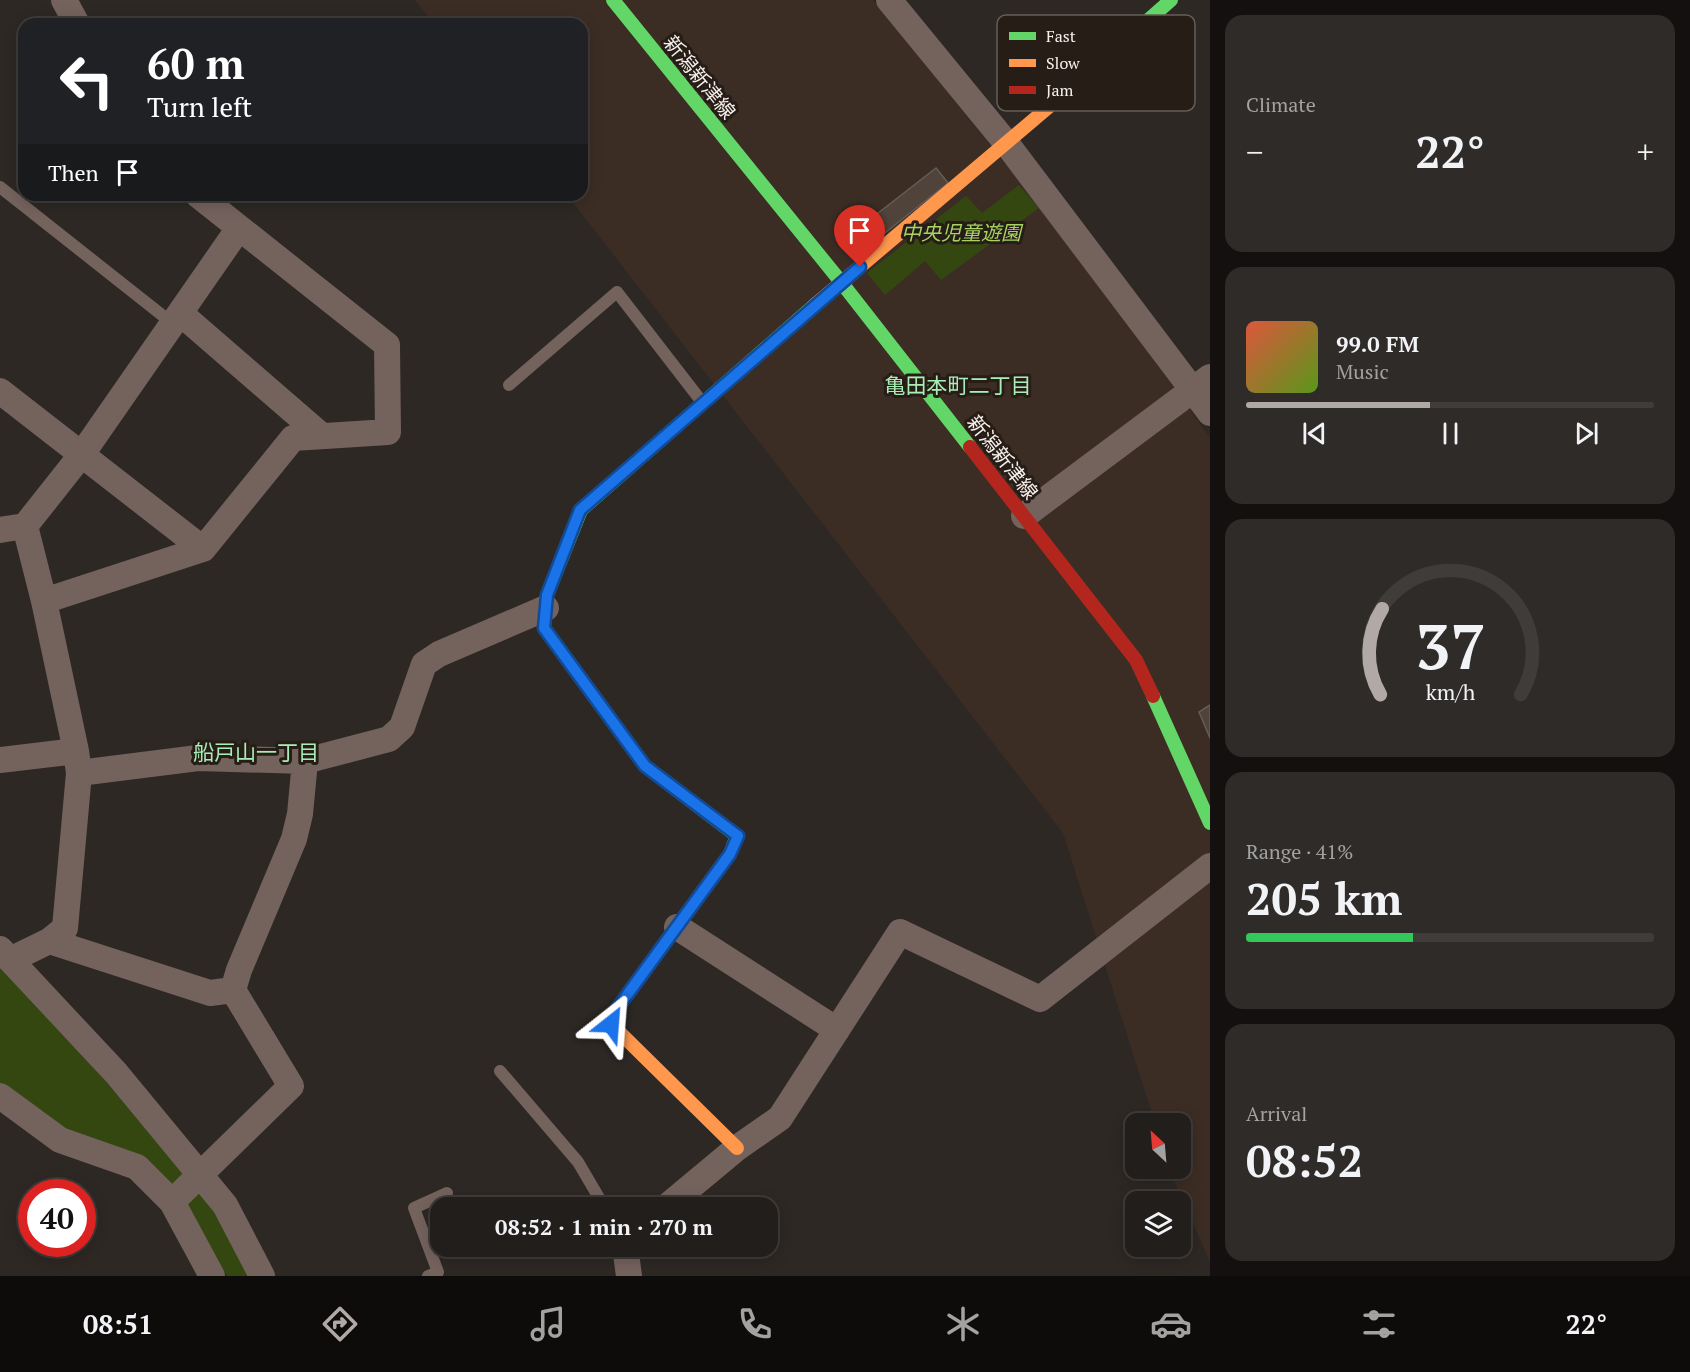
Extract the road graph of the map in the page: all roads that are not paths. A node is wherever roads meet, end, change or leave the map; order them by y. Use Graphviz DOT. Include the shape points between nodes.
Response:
graph roads {
  1 [pos="64,0"];
  2 [pos="613,0"];
  3 [pos="889,0"];
  4 [pos="1171,0"];
  5 [pos="1154,15"];
  6 [pos="74,18"];
  7 [pos="1045,111"];
  8 [pos="1007,144"];
  9 [pos="0,187"];
  10 [pos="18,200"];
  11 [pos="19,201"];
  12 [pos="205,201"];
  13 [pos="239,228"];
  14 [pos="841,282"];
  15 [pos="176,318"];
  16 [pos="1201,383"];
  17 [pos="509,385"];
  18 [pos="0,391"];
  19 [pos="703,403"];
  20 [pos="1210,413"];
  21 [pos="322,436"];
  22 [pos="82,454"];
  23 [pos="1024,516"];
  24 [pos="12,528"];
  25 [pos="202,549"];
  26 [pos="44,601"];
  27 [pos="546,608"];
  28 [pos="0,759"];
  29 [pos="305,761"];
  30 [pos="78,762"];
  31 [pos="1210,823"];
  32 [pos="1210,866"];
  33 [pos="677,927"];
  34 [pos="49,941"];
  35 [pos="5,954"];
  36 [pos="233,990"];
  37 [pos="837,1030"];
  38 [pos="500,1071"];
  39 [pos="2,1101"];
  40 [pos="736,1148"];
  41 [pos="201,1175"];
  42 [pos="447,1193"];
  43 [pos="599,1197"];
  44 [pos="678,1197"];
  45 [pos="172,1202"];
  46 [pos="626,1257"];
  47 [pos="212,1276"];
  48 [pos="262,1276"];
  49 [pos="428,1276"];
  50 [pos="629,1276"];
  1 -- 6 [label="street"];
  2 -- 14 [label="street, 新潟新津線"];
  3 -- 8 [label="street"];
  4 -- 5 [label="street"];
  7 -- 8 [label="street"];
  8 -- 14 [label="street"];
  8 -- 16 [label="street"];
  9 -- 10 [label="lane"];
  11 -- 15 [label="lane"];
  12 -- 13 [label="street"];
  13 -- 15 [label="street"];
  13 -- 21 [label="street" via="387,345 388,432"];
  14 -- 19 [label="street"];
  14 -- 23 [label="street, 新潟新津線"];
  15 -- 21 [label="street"];
  15 -- 22 [label="street"];
  16 -- 20 [label="street"];
  16 -- 23 [label="street"];
  17 -- 19 [label="lane" via="617,292"];
  18 -- 22 [label="street"];
  19 -- 27 [label="street" via="580,510 547,595"];
  21 -- 25 [label="street" via="293,438"];
  22 -- 24 [label="street"];
  22 -- 25 [label="street"];
  23 -- 31 [label="street, 新潟新津線" via="1136,660"];
  24 -- 26 [label="street"];
  25 -- 26 [label="street"];
  26 -- 30 [label="street"];
  27 -- 29 [label="street" via="424,664 402,727 389,739"];
  27 -- 33 [label="street" via="544,628 645,766 738,836 730,854"];
  28 -- 30 [label="street"];
  29 -- 30 [label="street" via="198,758"];
  29 -- 36 [label="street" via="294,839"];
  30 -- 34 [label="street" via="65,928"];
  32 -- 37 [label="street" via="1040,999 900,932"];
  33 -- 37 [label="street"];
  33 -- 40 [label="street" via="616,1010 611,1024"];
  34 -- 35 [label="street"];
  34 -- 36 [label="street" via="210,993"];
  35 -- 41 [label="street" via="116,1073"];
  36 -- 41 [label="street" via="291,1086"];
  37 -- 40 [label="street" via="780,1118"];
  38 -- 43 [label="lane" via="578,1162"];
  39 -- 45 [label="street" via="60,1140 137,1167"];
  40 -- 44 [label="street"];
  41 -- 45 [label="street"];
  41 -- 48 [label="street" via="225,1205"];
  42 -- 49 [label="lane" via="414,1208 438,1272"];
  45 -- 47 [label="street"];
  46 -- 50 [label="street"];
}
